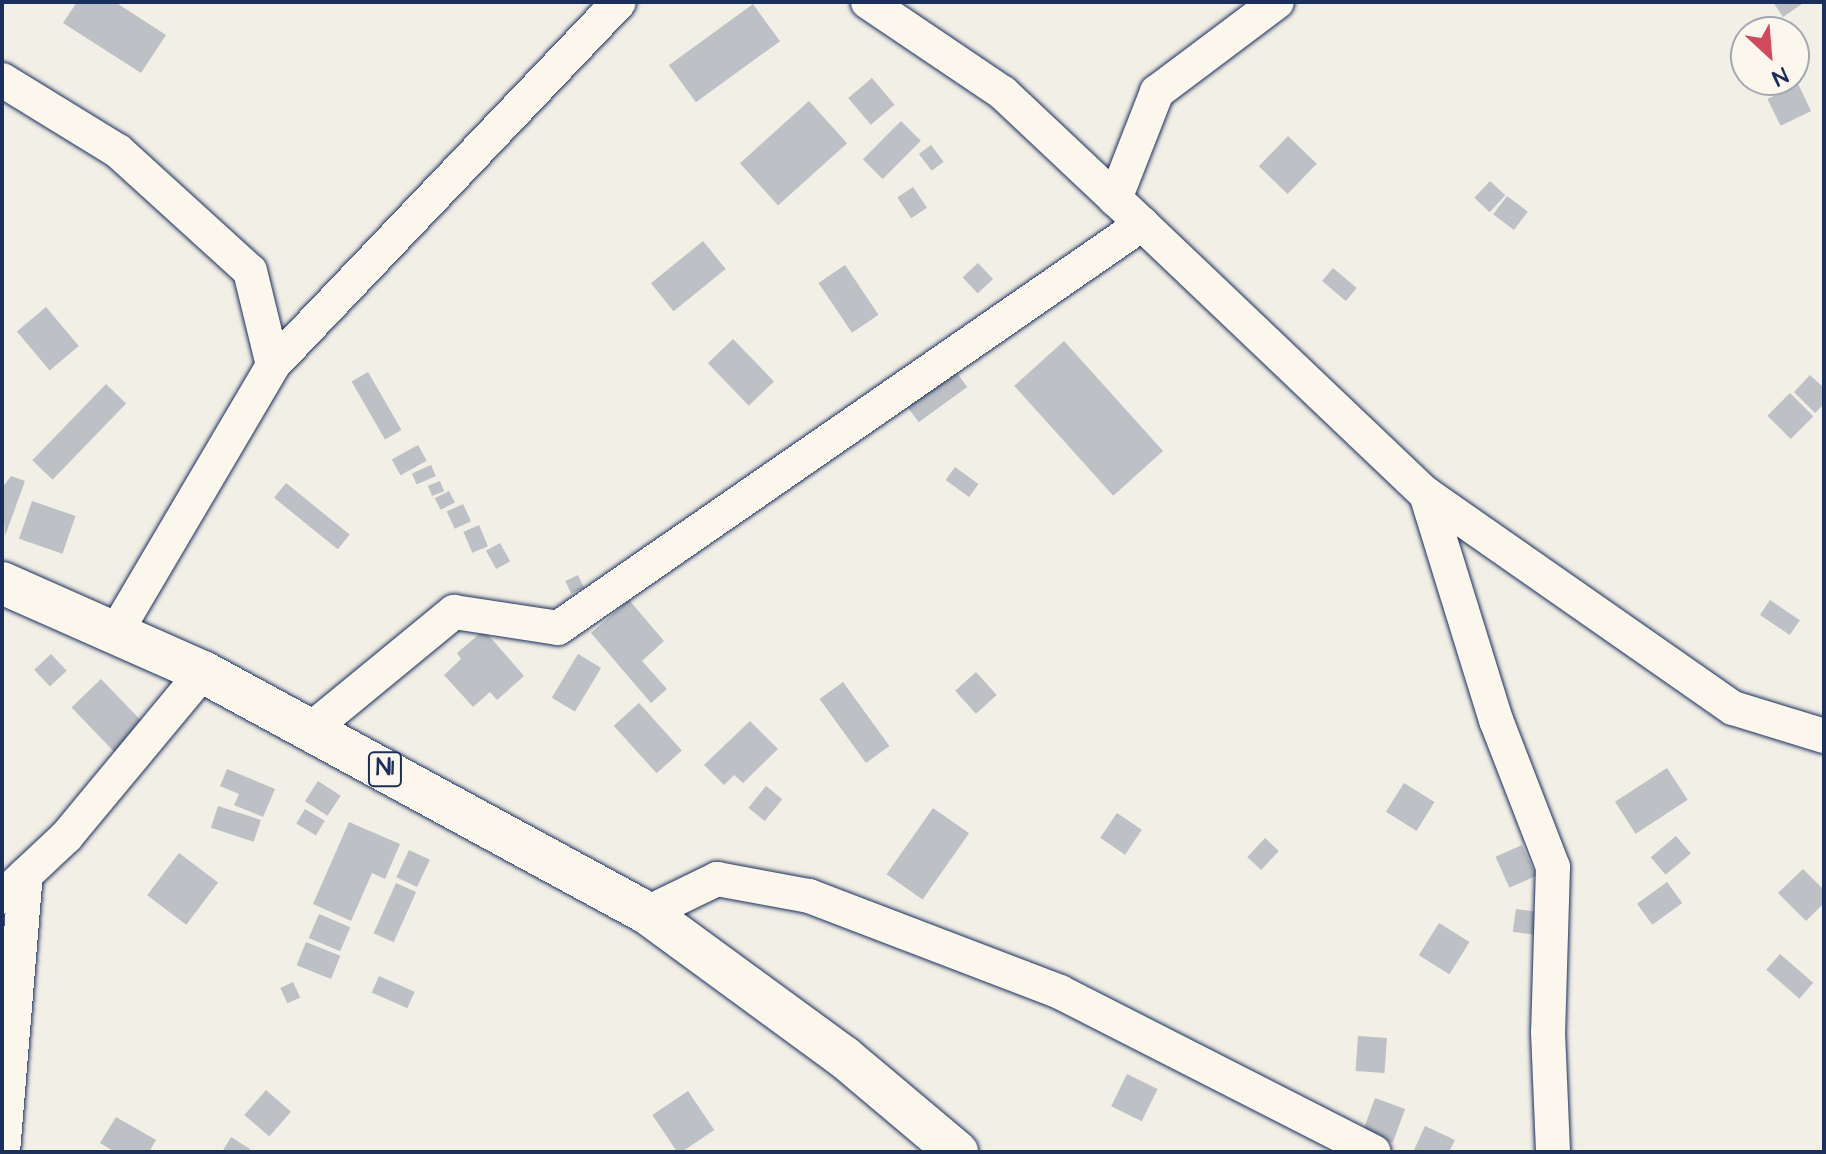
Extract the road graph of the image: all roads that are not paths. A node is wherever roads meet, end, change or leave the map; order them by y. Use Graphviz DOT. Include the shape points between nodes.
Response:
graph roads {
  1 [pos="619,2"];
  2 [pos="868,2"];
  3 [pos="1277,2"];
  4 [pos="2,80"];
  5 [pos="1115,199"];
  6 [pos="1142,224"];
  7 [pos="273,365"];
  8 [pos="1426,494"];
  9 [pos="2,583"];
  10 [pos="116,632"];
  11 [pos="203,672"];
  12 [pos="309,731"];
  13 [pos="1824,736"];
  14 [pos="14,886"];
  15 [pos="647,913"];
  16 [pos="3,1152"];
  17 [pos="957,1152"];
  18 [pos="1374,1152"];
  19 [pos="1553,1152"];
  1 -- 7 [label="street"];
  2 -- 5 [label="street" via="1003,93"];
  3 -- 5 [label="street" via="1157,92"];
  4 -- 7 [label="street" via="118,151 250,271"];
  5 -- 6 [label="street"];
  6 -- 8 [label="street"];
  6 -- 12 [label="street" via="558,628 454,612"];
  7 -- 10 [label="street"];
  8 -- 13 [label="street" via="1733,708"];
  8 -- 19 [label="street" via="1496,720 1553,867 1548,1032"];
  9 -- 10 [label="main road, N1"];
  10 -- 11 [label="main road, N1"];
  11 -- 12 [label="main road, N1"];
  11 -- 14 [label="street" via="66,837"];
  12 -- 15 [label="main road, N1"];
  14 -- 16 [label="street"];
  15 -- 17 [label="main road, N1" via="844,1057"];
  15 -- 18 [label="street" via="717,879 809,896 1060,992"];
}
